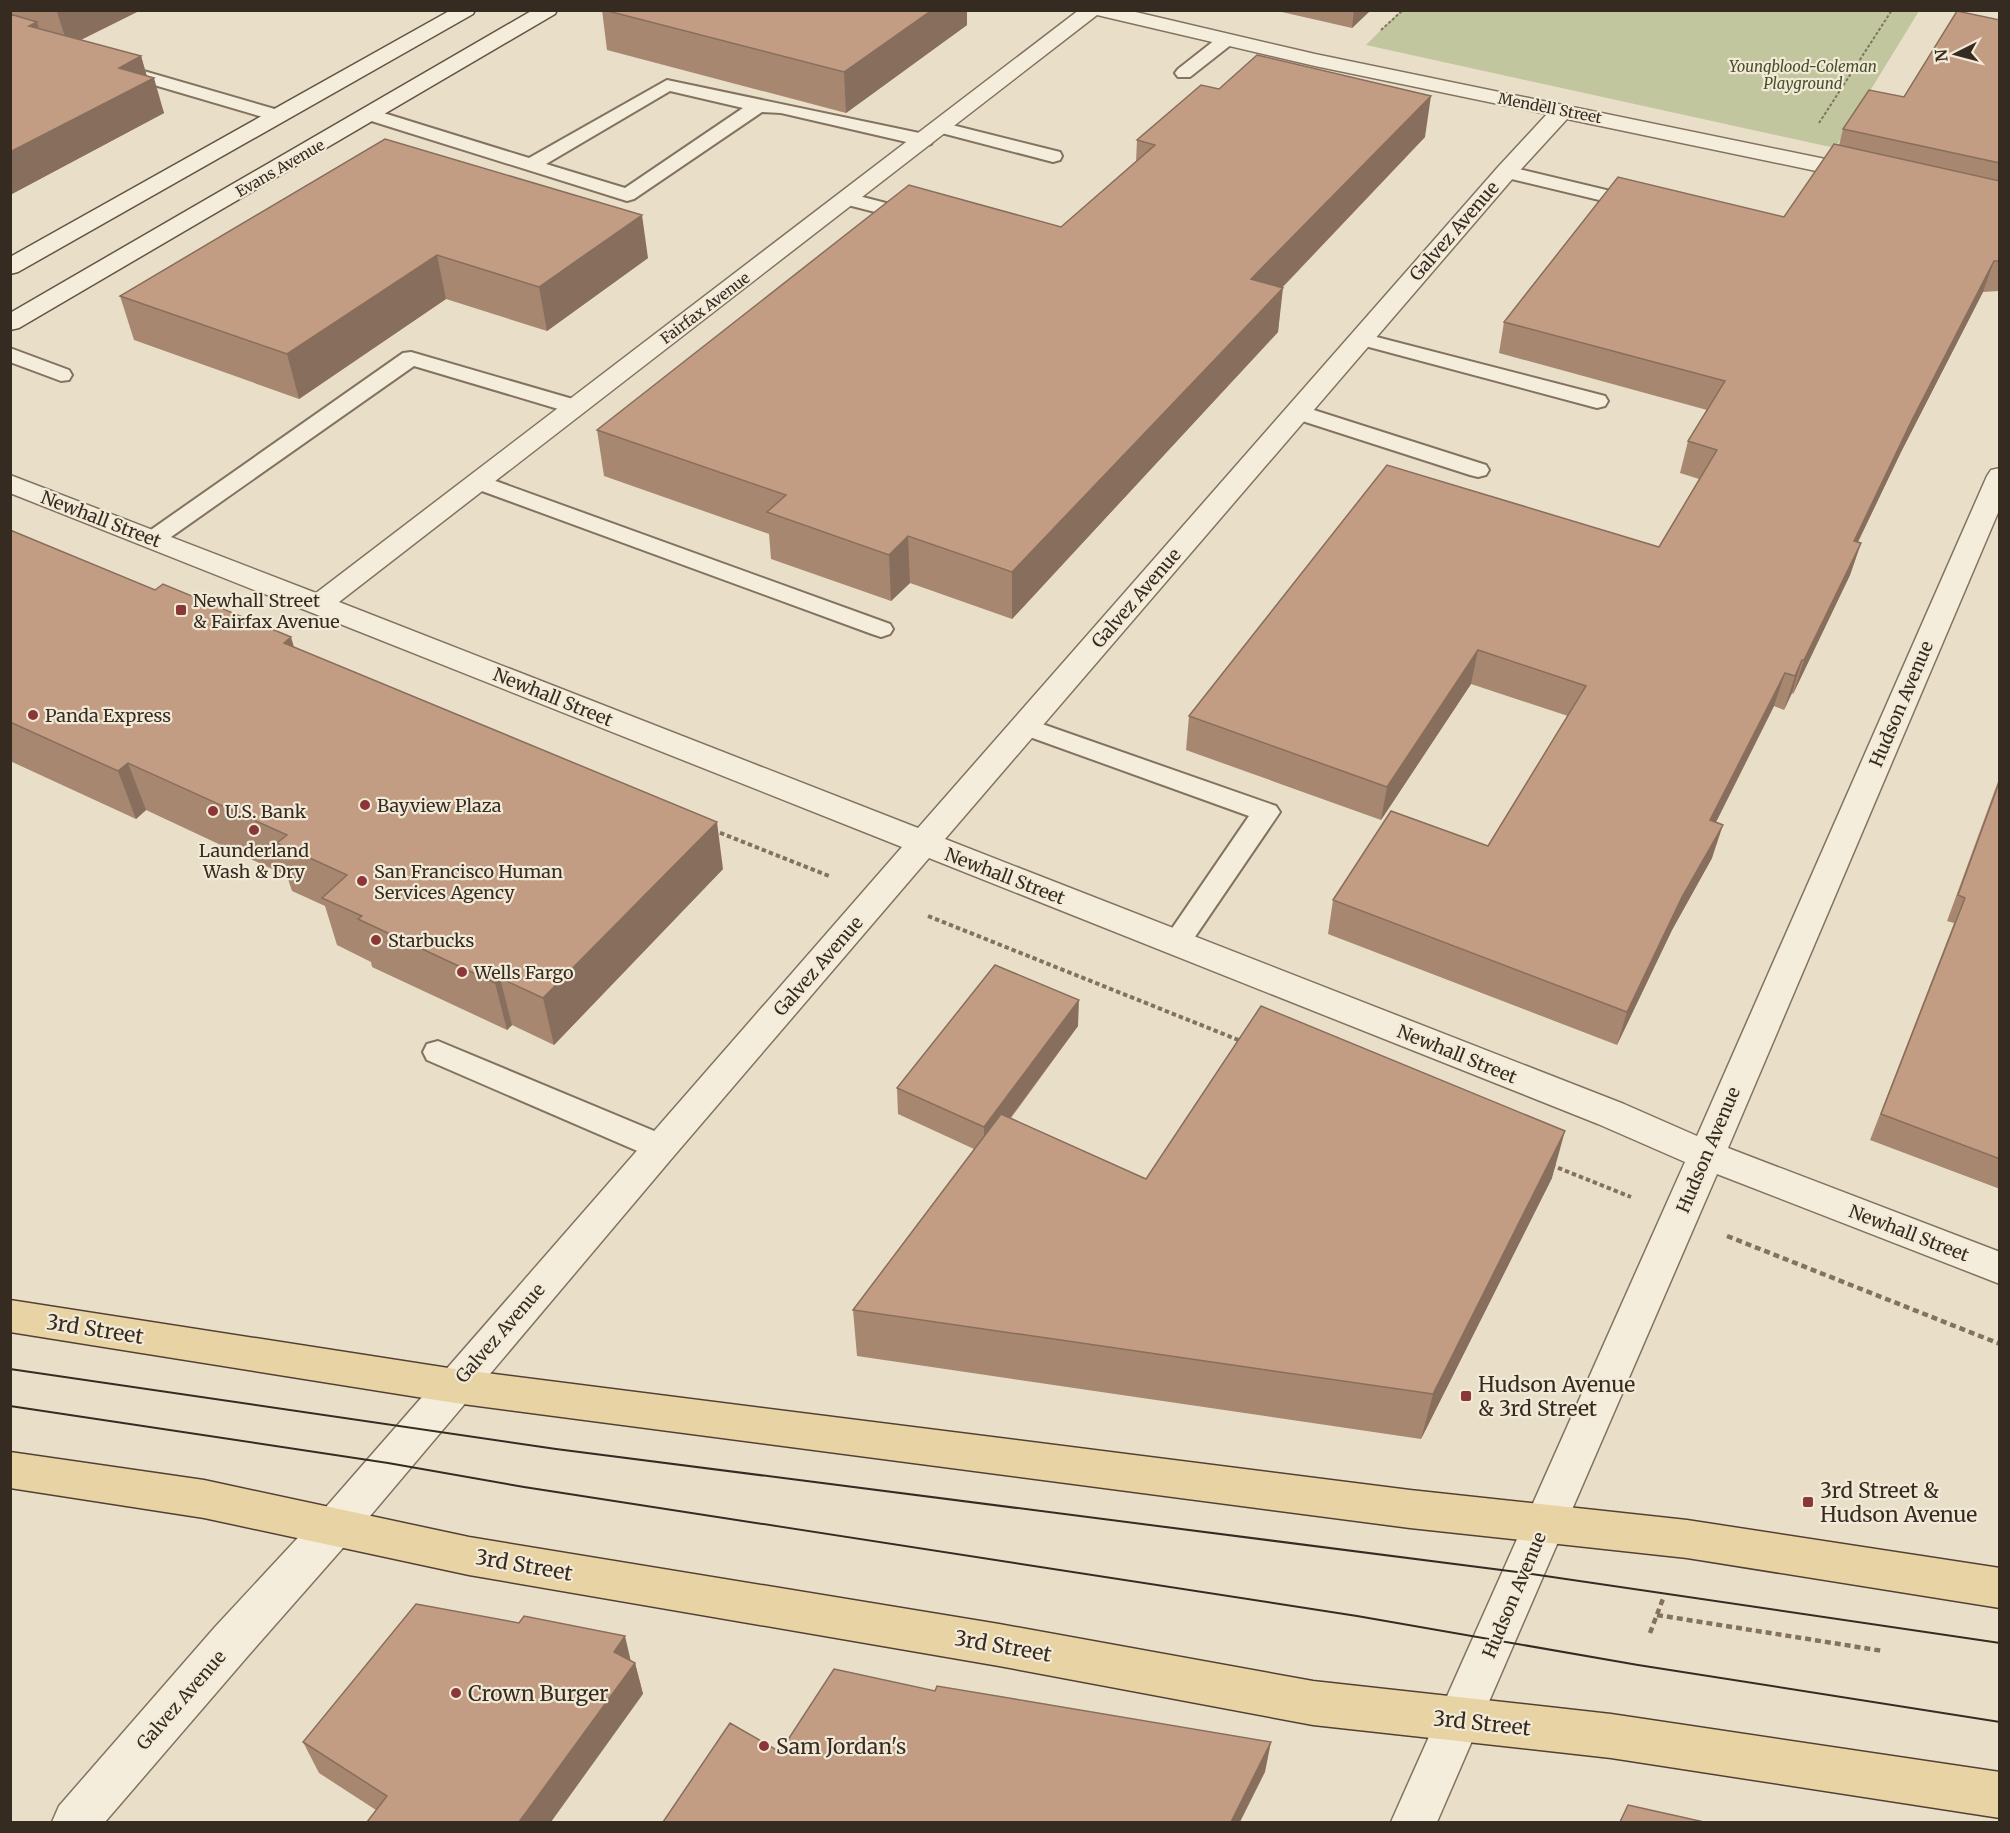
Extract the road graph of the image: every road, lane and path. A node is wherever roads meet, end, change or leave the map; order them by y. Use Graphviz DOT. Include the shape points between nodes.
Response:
graph roads {
  1 [pos="466,10"];
  2 [pos="548,10"];
  3 [pos="1092,10"];
  4 [pos="1100,10"];
  5 [pos="1892,10"];
  6 [pos="1226,40"];
  7 [pos="114,63"];
  8 [pos="1184,73"];
  9 [pos="758,106"];
  10 [pos="1563,110"];
  11 [pos="371,115"];
  12 [pos="279,116"];
  13 [pos="932,134"];
  14 [pos="1053,156"];
  15 [pos="1796,158"];
  16 [pos="531,165"];
  17 [pos="1506,172"];
  18 [pos="1886,179"];
  19 [pos="847,199"];
  20 [pos="1660,209"];
  21 [pos="938,222"];
  22 [pos="10,267"];
  23 [pos="10,323"];
  24 [pos="1360,339"];
  25 [pos="10,354"];
  26 [pos="61,375"];
  27 [pos="1597,401"];
  28 [pos="575,407"];
  29 [pos="1298,412"];
  30 [pos="1479,470"];
  31 [pos="2000,476"];
  32 [pos="479,482"];
  33 [pos="10,483"];
  34 [pos="153,539"];
  35 [pos="318,605"];
  36 [pos="881,628"];
  37 [pos="1025,726"];
  38 [pos="702,826"];
  39 [pos="924,844"];
  40 [pos="878,896"];
  41 [pos="1176,943"];
  42 [pos="1245,1043"];
  43 [pos="438,1052"];
  44 [pos="660,1147"];
  45 [pos="1706,1155"];
  46 [pos="1546,1163"];
  47 [pos="1680,1217"];
  48 [pos="2000,1268"];
  49 [pos="10,1316"];
  50 [pos="2000,1344"];
  51 [pos="455,1386"];
  52 [pos="10,1470"];
  53 [pos="1544,1522"];
  54 [pos="334,1528"];
  55 [pos="2000,1588"];
  56 [pos="1664,1596"];
  57 [pos="1657,1615"];
  58 [pos="1650,1633"];
  59 [pos="1883,1651"];
  60 [pos="1460,1721"];
  61 [pos="2000,1795"];
  62 [pos="75,1822"];
  63 [pos="1414,1822"];
  1 -- 12 [label="street"];
  2 -- 11 [label="street, Evans Avenue"];
  3 -- 13 [label="street, Fairfax Avenue"];
  4 -- 6 [label="street, Mendell Street"];
  5 -- 15 [label="path"];
  6 -- 8 [label="lane"];
  6 -- 10 [label="street, Mendell Street"];
  7 -- 12 [label="lane"];
  9 -- 13 [label="lane"];
  9 -- 16 [label="lane" via="667,85"];
  9 -- 16 [label="lane" via="627,195"];
  10 -- 15 [label="street, Mendell Street"];
  10 -- 17 [label="street, Galvez Avenue"];
  11 -- 16 [label="lane"];
  11 -- 23 [label="street, Evans Avenue"];
  12 -- 22 [label="street"];
  13 -- 14 [label="lane"];
  13 -- 19 [label="street, Fairfax Avenue"];
  15 -- 18 [label="street, Mendell Street"];
  17 -- 20 [label="lane"];
  17 -- 24 [label="street, Galvez Avenue"];
  19 -- 21 [label="lane"];
  19 -- 28 [label="street, Fairfax Avenue"];
  24 -- 27 [label="lane"];
  24 -- 29 [label="street, Galvez Avenue"];
  25 -- 26 [label="lane"];
  28 -- 32 [label="street, Fairfax Avenue"];
  28 -- 34 [label="lane" via="411,358"];
  29 -- 30 [label="lane"];
  29 -- 37 [label="street, Galvez Avenue"];
  31 -- 45 [label="street, Hudson Avenue"];
  32 -- 35 [label="street, Fairfax Avenue"];
  32 -- 36 [label="lane"];
  33 -- 34 [label="street, Newhall Street"];
  34 -- 35 [label="street, Newhall Street"];
  35 -- 39 [label="street, Newhall Street"];
  37 -- 39 [label="street, Galvez Avenue"];
  37 -- 41 [label="lane" via="1266,812"];
  38 -- 40 [label="path"];
  39 -- 40 [label="street, Galvez Avenue"];
  39 -- 41 [label="street, Newhall Street"];
  40 -- 42 [label="path"];
  40 -- 44 [label="street, Galvez Avenue"];
  41 -- 45 [label="street, Newhall Street"];
  43 -- 44 [label="lane"];
  44 -- 51 [label="street, Galvez Avenue"];
  45 -- 47 [label="street, Hudson Avenue"];
  45 -- 48 [label="street, Newhall Street"];
  46 -- 47 [label="path"];
  47 -- 50 [label="path"];
  47 -- 53 [label="street, Hudson Avenue"];
  49 -- 51 [label="main road, 3rd Street"];
  51 -- 53 [label="main road, 3rd Street" via="1399,1507"];
  51 -- 54 [label="street, Galvez Avenue"];
  52 -- 54 [label="main road, 3rd Street" via="204,1499"];
  53 -- 55 [label="main road, 3rd Street" via="1687,1539"];
  53 -- 60 [label="street, Hudson Avenue"];
  54 -- 60 [label="main road, 3rd Street" via="469,1556 999,1645 1313,1703"];
  54 -- 62 [label="street, Galvez Avenue"];
  56 -- 57 [label="path"];
  57 -- 58 [label="path"];
  57 -- 59 [label="path"];
  60 -- 61 [label="main road, 3rd Street" via="1611,1736"];
  60 -- 63 [label="street, Hudson Avenue"];
}
